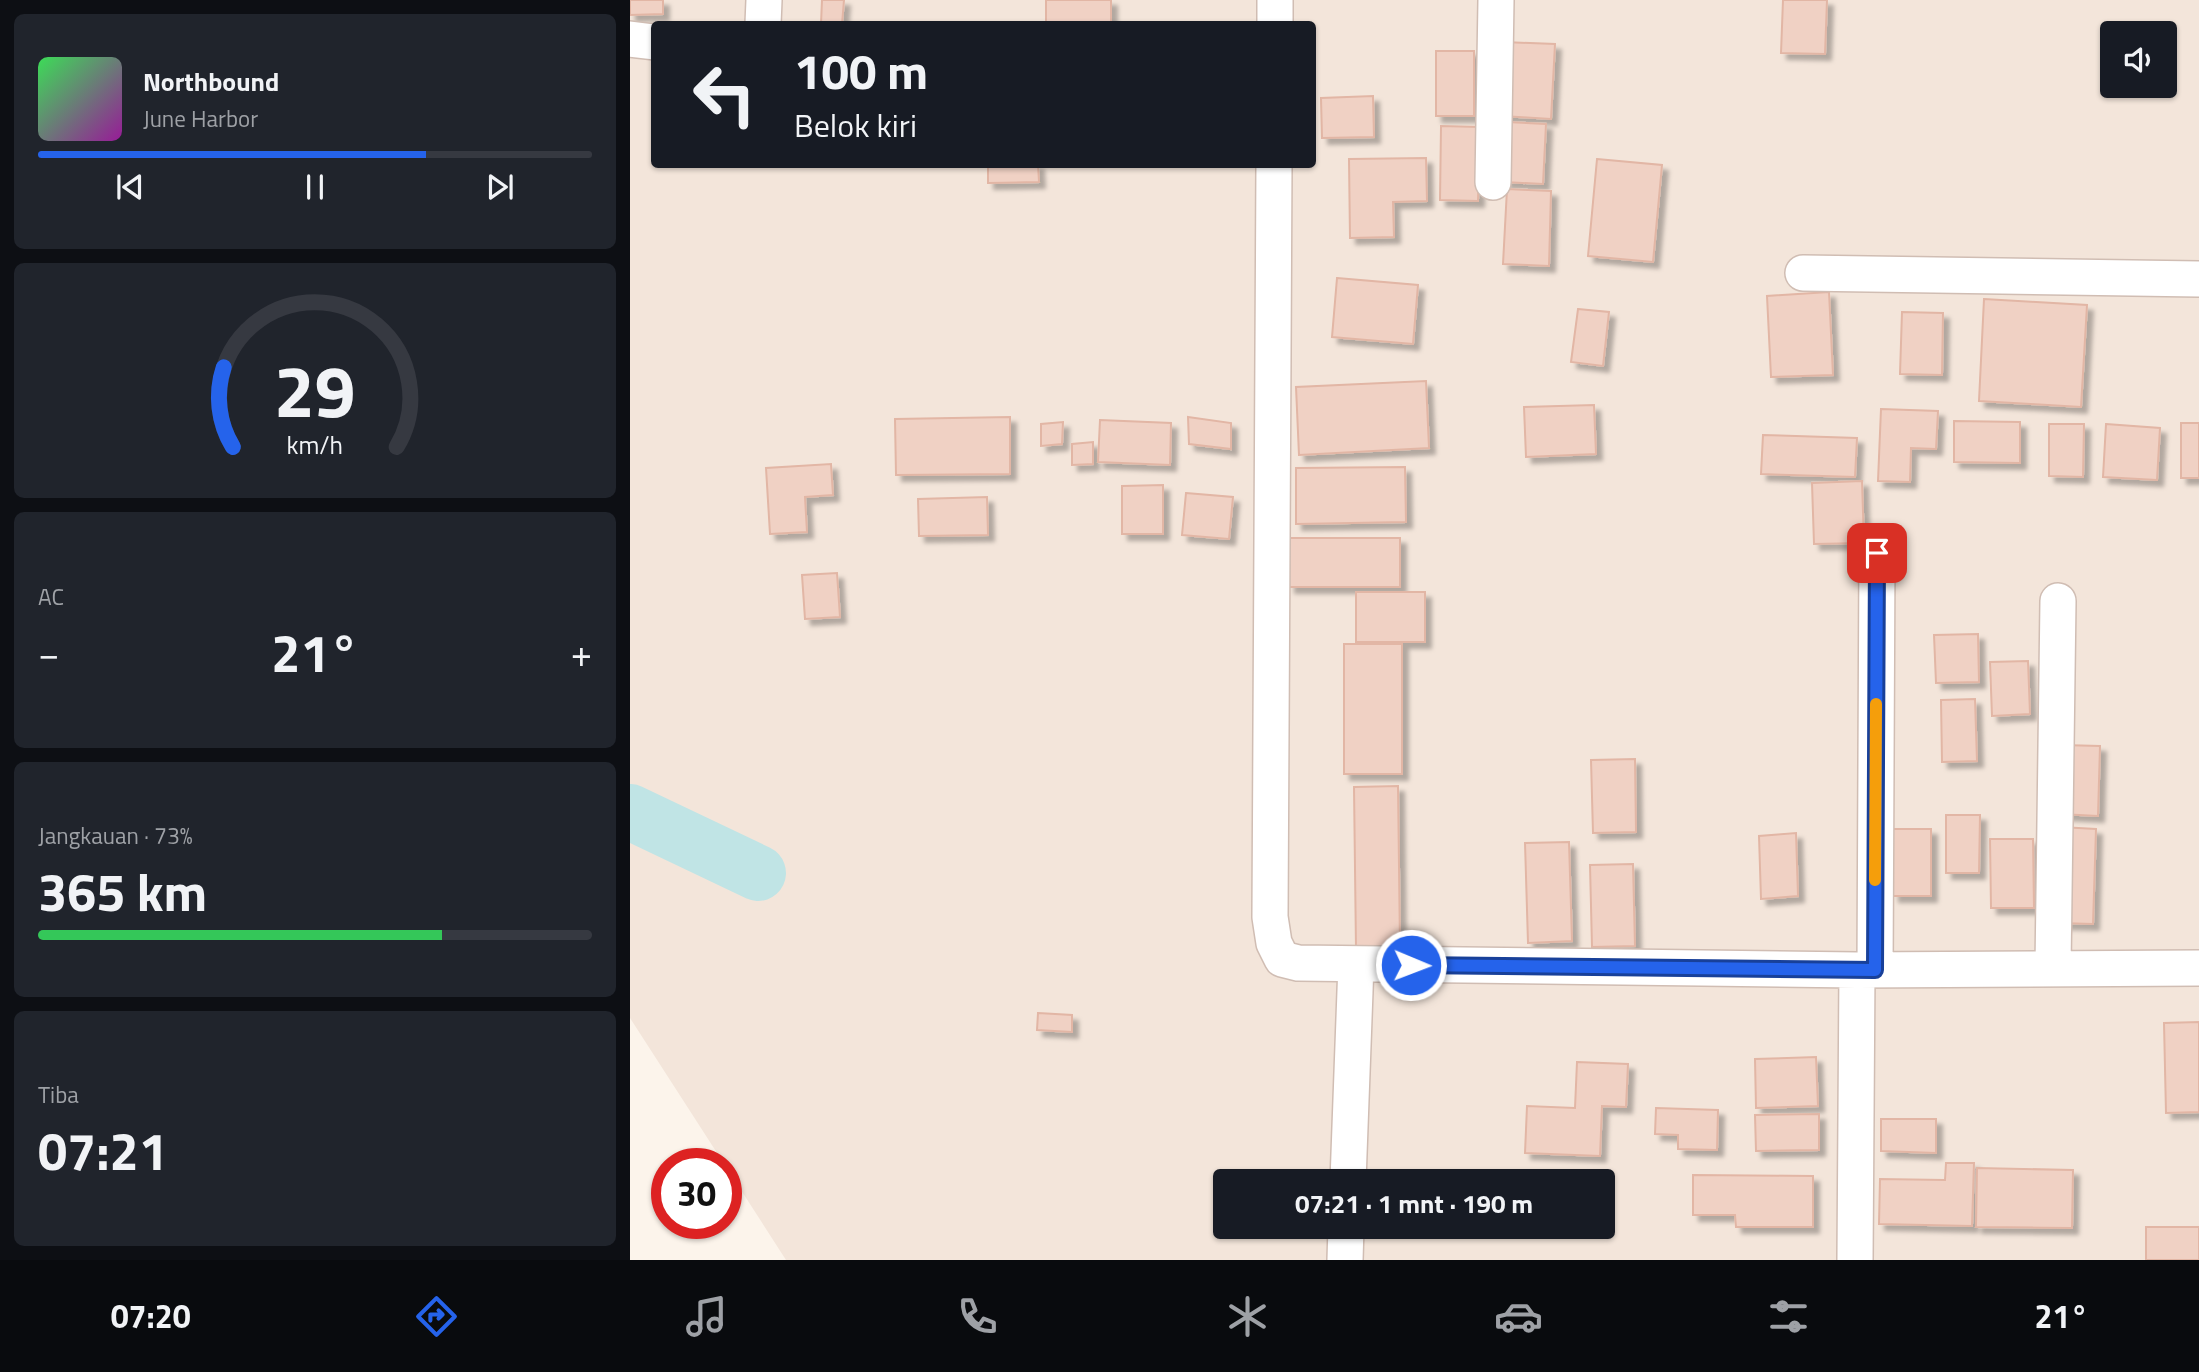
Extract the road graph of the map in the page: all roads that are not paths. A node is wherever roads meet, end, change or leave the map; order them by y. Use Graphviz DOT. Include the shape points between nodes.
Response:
graph roads {
  1 [pos="764,0"];
  2 [pos="1275,0"];
  3 [pos="1496,0"];
  4 [pos="763,21"];
  5 [pos="1275,21"];
  6 [pos="630,39"];
  7 [pos="651,42"];
  8 [pos="1274,168"];
  9 [pos="1493,182"];
  10 [pos="1803,273"];
  11 [pos="2199,279"];
  12 [pos="1877,553"];
  13 [pos="2058,601"];
  14 [pos="1356,964"];
  15 [pos="2053,967"];
  16 [pos="2199,968"];
  17 [pos="1866,970"];
  18 [pos="1348,1169"];
  19 [pos="1346,1239"];
  20 [pos="1345,1260"];
  21 [pos="1855,1260"];
  1 -- 4 [label="street"];
  2 -- 5 [label="street"];
  3 -- 9 [label="street"];
  6 -- 7 [label="street"];
  8 -- 14 [label="street" via="1270,917 1276,952 1282,959"];
  10 -- 11 [label="street"];
  12 -- 17 [label="street"];
  13 -- 15 [label="street"];
  14 -- 17 [label="street"];
  14 -- 18 [label="street"];
  15 -- 16 [label="street"];
  15 -- 17 [label="street"];
  17 -- 21 [label="street"];
  19 -- 20 [label="street"];
}
